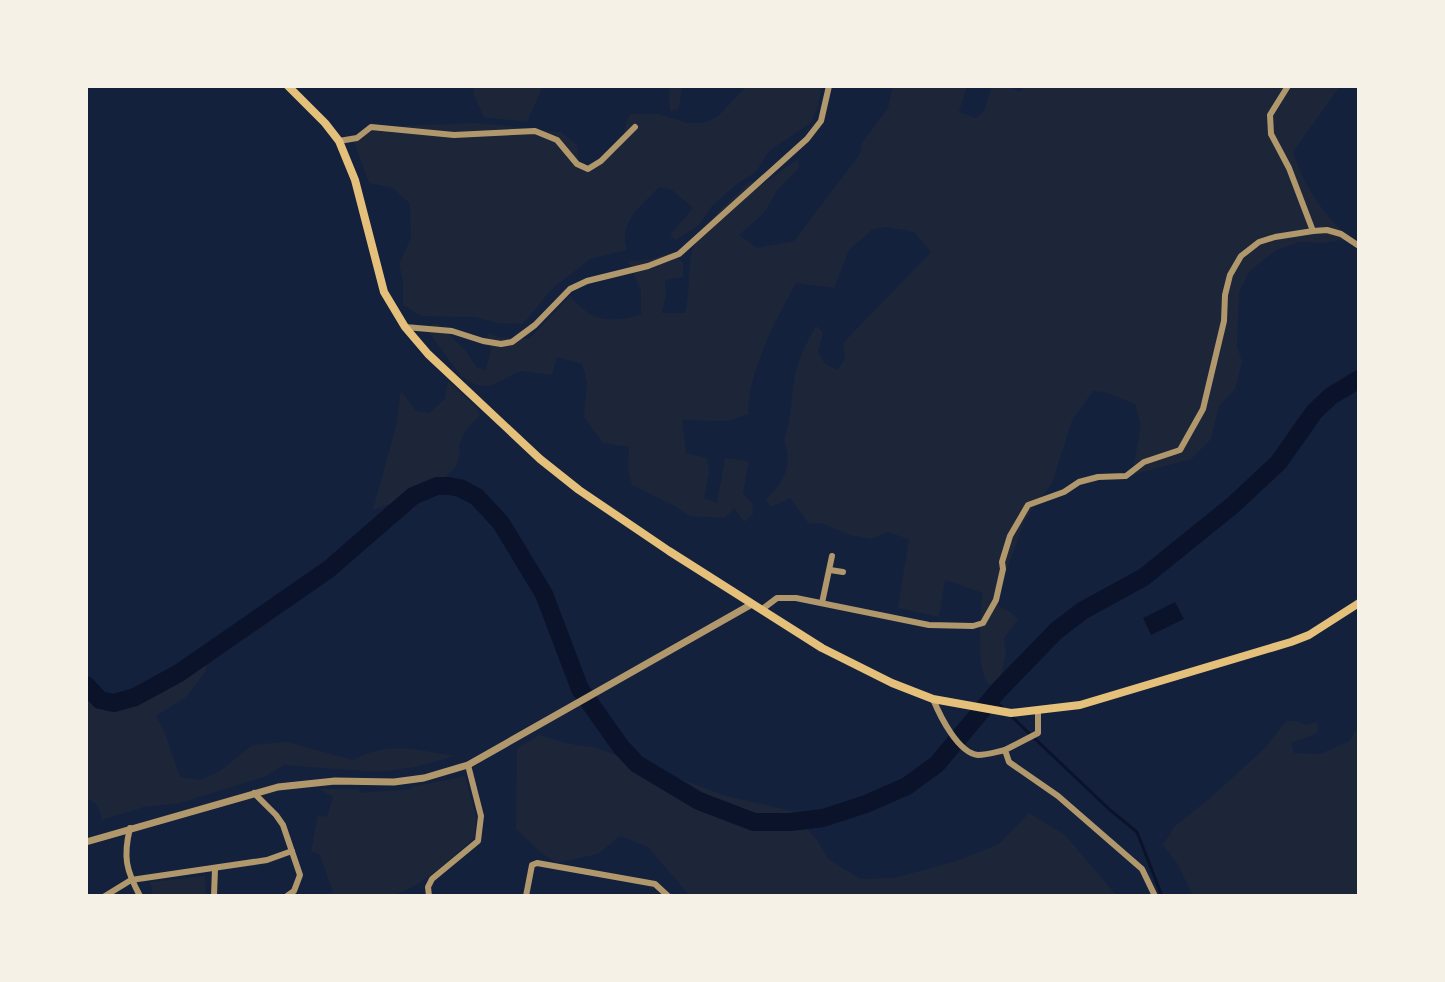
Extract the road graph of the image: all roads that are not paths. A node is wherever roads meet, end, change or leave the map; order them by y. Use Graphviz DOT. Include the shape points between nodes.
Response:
graph roads {
  1 [pos="288,86"];
  2 [pos="829,86"];
  3 [pos="1288,86"];
  4 [pos="635,127"];
  5 [pos="339,141"];
  6 [pos="1313,231"];
  7 [pos="1359,246"];
  8 [pos="405,327"];
  9 [pos="832,556"];
  10 [pos="830,570"];
  11 [pos="843,572"];
  12 [pos="822,603"];
  13 [pos="1359,603"];
  14 [pos="752,604"];
  15 [pos="761,610"];
  16 [pos="933,699"];
  17 [pos="1038,711"];
  18 [pos="1005,750"];
  19 [pos="468,765"];
  20 [pos="254,793"];
  21 [pos="130,828"];
  22 [pos="86,842"];
  23 [pos="292,851"];
  24 [pos="215,868"];
  25 [pos="131,880"];
  26 [pos="105,896"];
  27 [pos="140,896"];
  28 [pos="214,896"];
  29 [pos="287,896"];
  30 [pos="429,896"];
  31 [pos="526,896"];
  32 [pos="668,896"];
  33 [pos="1155,896"];
  1 -- 5 [label="main road"];
  2 -- 8 [label="street" via="821,121 807,139 679,254 570,289 512,342"];
  3 -- 6 [label="street" via="1270,115 1271,134"];
  4 -- 5 [label="street" via="588,169 557,140 535,131 454,135 371,127 357,138"];
  5 -- 8 [label="main road" via="355,180 380,280"];
  6 -- 7 [label="street" via="1341,234"];
  6 -- 12 [label="street" via="1259,242 1241,256 1225,295 1203,409 1180,450 1144,462 1126,476 1079,482 1028,505 1010,536 996,600 983,623 929,625"];
  8 -- 14 [label="main road" via="562,477"];
  9 -- 10 [label="street"];
  10 -- 11 [label="street"];
  10 -- 12 [label="street"];
  12 -- 15 [label="street" via="777,598"];
  13 -- 17 [label="main road" via="1291,642 1080,705"];
  14 -- 15 [label="main road"];
  14 -- 19 [label="street"];
  15 -- 16 [label="main road" via="841,658"];
  16 -- 17 [label="main road" via="1011,713"];
  16 -- 18 [label="street" via="945,725 968,752"];
  17 -- 18 [label="street" via="1038,733"];
  18 -- 33 [label="street" via="1009,762 1058,796 1142,869"];
  19 -- 20 [label="street" via="394,782 310,782"];
  19 -- 30 [label="street" via="481,816 478,841 432,879"];
  20 -- 21 [label="street"];
  20 -- 23 [label="street" via="283,825"];
  21 -- 22 [label="street"];
  21 -- 25 [label="street" via="124,854"];
  23 -- 24 [label="street"];
  23 -- 29 [label="street" via="300,875"];
  24 -- 25 [label="street"];
  24 -- 28 [label="street"];
  25 -- 26 [label="street"];
  25 -- 27 [label="street"];
  31 -- 32 [label="street" via="532,865 537,863 655,884"];
}
